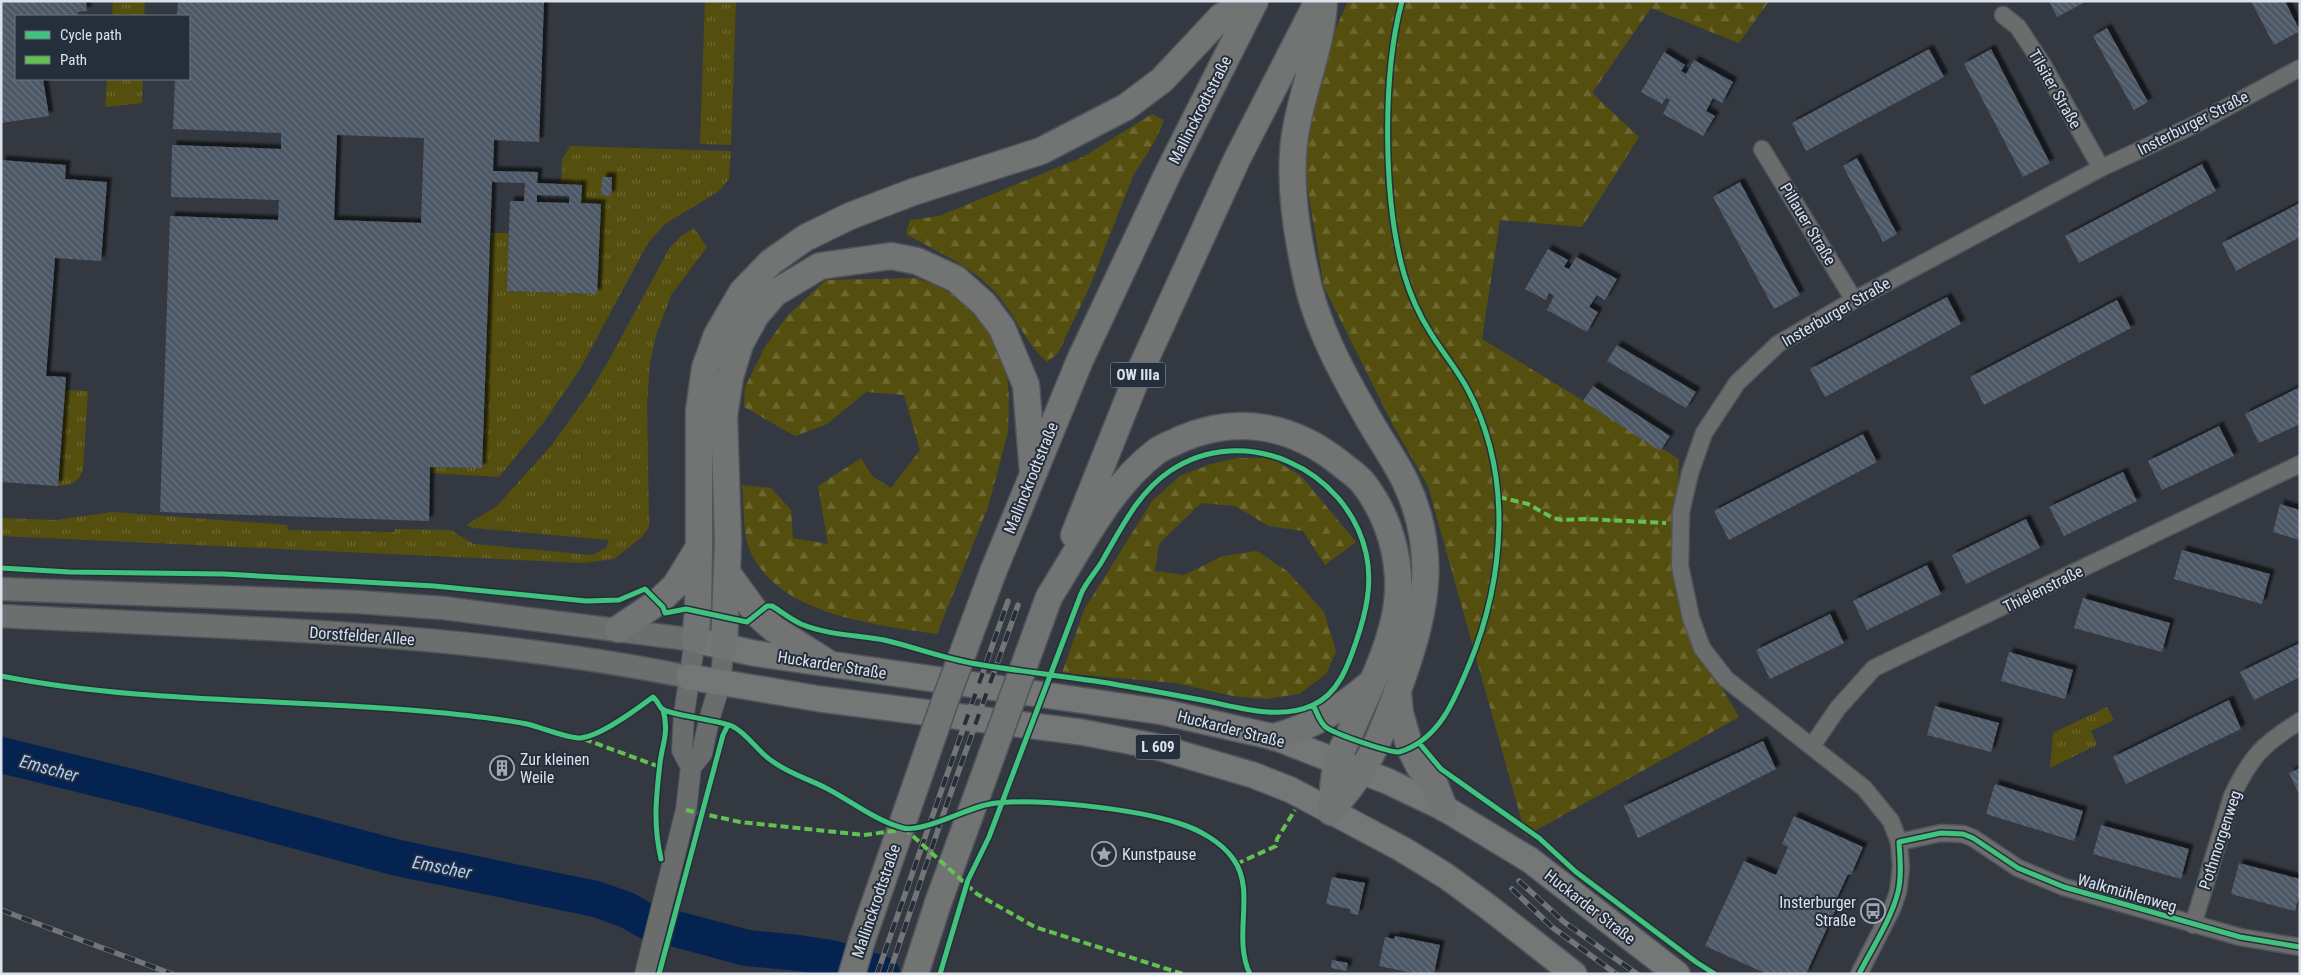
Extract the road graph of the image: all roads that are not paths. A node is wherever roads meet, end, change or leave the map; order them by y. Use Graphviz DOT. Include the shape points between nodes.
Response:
graph roads {
  1 [pos="1254,1"];
  2 [pos="1318,1"];
  3 [pos="1324,1"];
  4 [pos="2003,15"];
  5 [pos="2300,68"];
  6 [pos="1762,149"];
  7 [pos="2101,168"];
  8 [pos="1854,300"];
  9 [pos="2300,464"];
  10 [pos="1033,473"];
  11 [pos="699,546"];
  12 [pos="728,574"];
  13 [pos="1,589"];
  14 [pos="1049,597"];
  15 [pos="1,616"];
  16 [pos="618,629"];
  17 [pos="695,640"];
  18 [pos="724,646"];
  19 [pos="828,663"];
  20 [pos="689,677"];
  21 [pos="1372,682"];
  22 [pos="720,684"];
  23 [pos="1398,690"];
  24 [pos="2300,721"];
  25 [pos="1274,737"];
  26 [pos="1812,746"];
  27 [pos="1337,762"];
  28 [pos="691,767"];
  29 [pos="1361,772"];
  30 [pos="1444,808"];
  31 [pos="1331,812"];
  32 [pos="1899,842"];
  33 [pos="2193,925"];
  34 [pos="2300,947"];
  35 [pos="645,974"];
  36 [pos="852,974"];
  37 [pos="914,974"];
  38 [pos="1574,974"];
  39 [pos="1677,974"];
  40 [pos="1860,974"];
  1 -- 10 [label="highway, Mallinckrodtstraße" via="1088,342"];
  1 -- 11 [label="highway" via="1222,16 1162,80 1126,107 1095,124 1041,151 850,216 805,238 770,262 742,292 717,335 706,368 699,411"];
  2 -- 14 [label="highway, OW IIIa" via="1237,158 1135,382"];
  3 -- 23 [label="highway" via="1322,29 1296,126 1293,173 1295,222 1318,319 1348,381 1405,481 1417,511 1424,542 1426,592 1418,632"];
  4 -- 7 [label="street, Tilsiter Straße" via="2018,27 2038,58"];
  5 -- 7 [label="street, Insterburger Straße" via="2196,124"];
  6 -- 8 [label="street, Pillauer Straße"];
  7 -- 8 [label="street, Insterburger Straße"];
  8 -- 26 [label="street, Insterburger Straße" via="1778,344 1737,383 1704,432 1681,512 1680,566 1691,618 1702,648 1726,679"];
  9 -- 26 [label="street, Thielenstraße" via="1874,668 1838,708"];
  10 -- 12 [label="highway" via="1026,385 1002,328 984,304 956,279 917,261 890,256 820,266 775,293 756,315 740,344 730,377 724,416"];
  10 -- 36 [label="highway, Mallinckrodtstraße, bridge" via="945,701"];
  11 -- 16 [label="highway" via="675,586 658,602"];
  11 -- 17 [label="highway"];
  12 -- 18 [label="highway"];
  12 -- 19 [label="highway" via="757,614 774,630"];
  13 -- 16 [label="main road, Dorstfelder Allee / L 609" via="358,602 443,608"];
  14 -- 21 [label="highway" via="1116,491 1158,450 1202,430 1238,424 1266,428 1308,442 1336,460 1363,483 1380,509 1392,541 1398,578 1396,608"];
  14 -- 37 [label="highway, bridge"];
  15 -- 20 [label="main road, Dorstfelder Allee / L 609" via="328,632 457,643"];
  16 -- 17 [label="main road, Dorstfelder Allee / L 609"];
  17 -- 18 [label="main road, Huckarder Straße / L 609"];
  17 -- 20 [label="street"];
  18 -- 19 [label="main road, Huckarder Straße / L 609"];
  18 -- 22 [label="street"];
  19 -- 25 [label="main road, Huckarder Straße / L 609" via="1163,712"];
  20 -- 22 [label="main road, Dorstfelder Allee / L 609"];
  20 -- 28 [label="street" via="682,750"];
  21 -- 25 [label="highway" via="1321,720"];
  21 -- 27 [label="highway"];
  22 -- 28 [label="street" via="708,720 702,753"];
  22 -- 31 [label="main road, Huckarder Straße / L 609" via="1081,732 1154,746 1253,775 1291,790"];
  23 -- 29 [label="highway" via="1377,746"];
  23 -- 30 [label="highway" via="1400,713 1410,748 1420,768 1435,785"];
  24 -- 33 [label="street, Pothmorgenweg" via="2259,750 2239,780"];
  25 -- 27 [label="main road, Huckarder Straße / L 609"];
  26 -- 32 [label="street, Insterburger Straße" via="1864,788 1891,821"];
  27 -- 29 [label="main road, Huckarder Straße / L 609"];
  27 -- 31 [label="highway"];
  28 -- 35 [label="street" via="686,810"];
  29 -- 30 [label="main road, Huckarder Straße / L 609"];
  29 -- 31 [label="highway"];
  30 -- 39 [label="main road, Huckarder Straße / L 609" via="1530,860"];
  31 -- 38 [label="main road, Huckarder Straße / L 609" via="1446,876"];
  32 -- 33 [label="street, Walkmühlenweg" via="1941,833 1963,834 2032,875 2096,898"];
  32 -- 40 [label="street, Insterburger Straße" via="1898,892"];
  33 -- 34 [label="street, Walkmühlenweg"];
}
